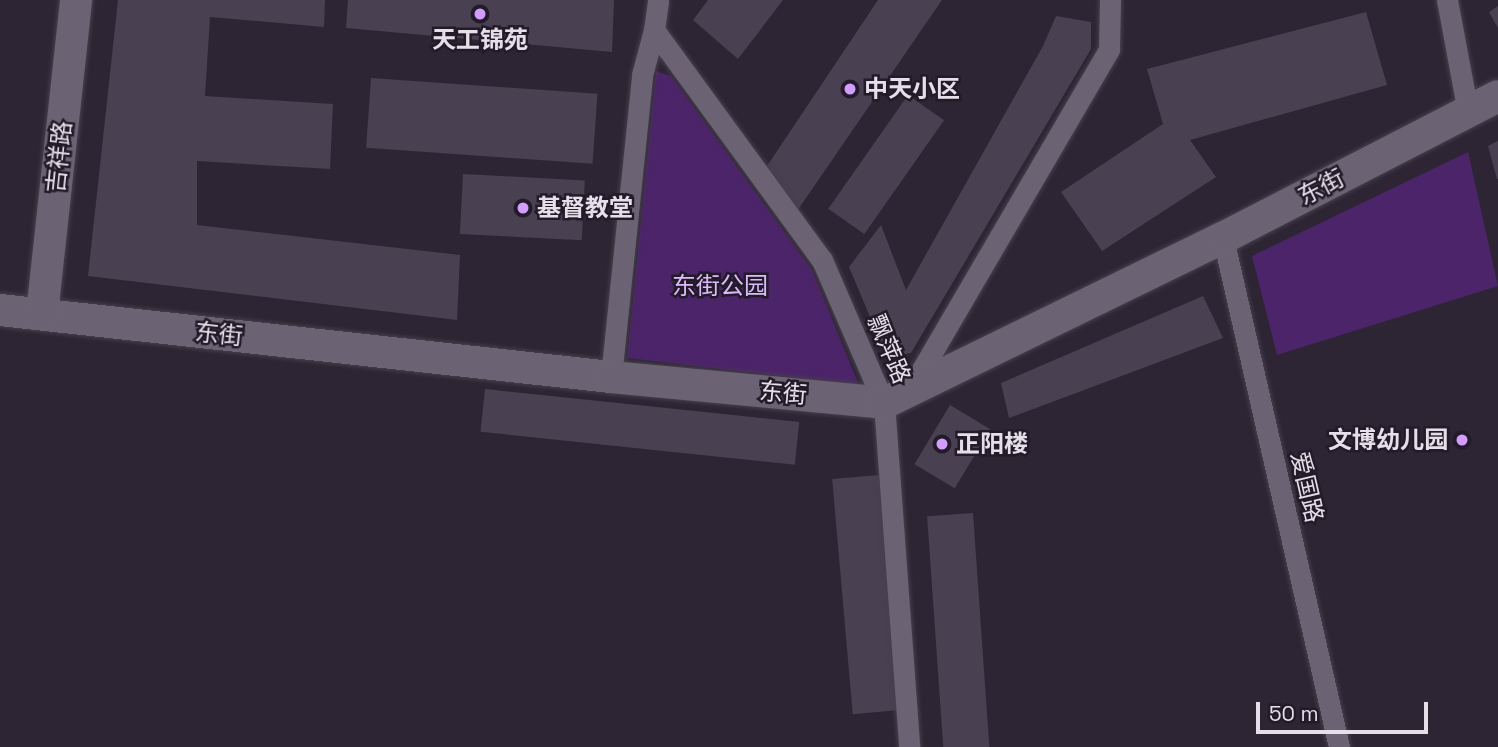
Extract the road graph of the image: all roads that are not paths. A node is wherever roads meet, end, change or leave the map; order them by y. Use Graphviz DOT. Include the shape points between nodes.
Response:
graph roads {
  1 [pos="76,0"];
  2 [pos="658,0"];
  3 [pos="1110,0"];
  4 [pos="1447,0"];
  5 [pos="654,30"];
  6 [pos="1498,96"];
  7 [pos="1468,111"];
  8 [pos="1223,238"];
  9 [pos="0,310"];
  10 [pos="42,314"];
  11 [pos="611,377"];
  12 [pos="897,396"];
  13 [pos="909,747"];
  14 [pos="1339,747"];
  1 -- 10 [label="street, 吉祥路"];
  2 -- 5 [label="street"];
  3 -- 12 [label="street" via="1110,49"];
  4 -- 7 [label="street"];
  5 -- 11 [label="street" via="642,75"];
  5 -- 12 [label="street, 飘萍路" via="822,260"];
  6 -- 7 [label="street, 东街"];
  7 -- 8 [label="street, 东街"];
  8 -- 12 [label="street, 东街"];
  8 -- 14 [label="street, 爱国路"];
  9 -- 10 [label="street, 东街"];
  10 -- 11 [label="street, 东街"];
  11 -- 12 [label="street, 东街"];
  12 -- 13 [label="street, 飘萍路"];
}
